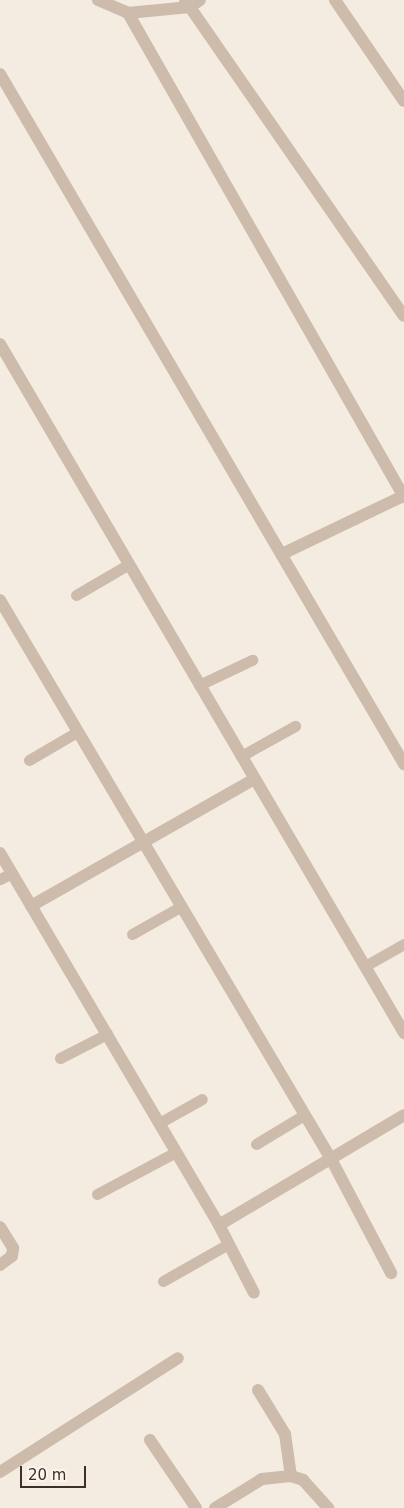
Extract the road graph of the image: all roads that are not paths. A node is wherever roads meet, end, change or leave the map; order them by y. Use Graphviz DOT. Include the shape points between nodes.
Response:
graph roads {
  1 [pos="98,0"];
  2 [pos="335,0"];
  3 [pos="191,2"];
  4 [pos="128,13"];
  5 [pos="0,74"];
  6 [pos="404,101"];
  7 [pos="404,316"];
  8 [pos="0,344"];
  9 [pos="404,497"];
  10 [pos="282,554"];
  11 [pos="129,564"];
  12 [pos="76,595"];
  13 [pos="0,600"];
  14 [pos="252,660"];
  15 [pos="199,685"];
  16 [pos="294,726"];
  17 [pos="77,732"];
  18 [pos="241,756"];
  19 [pos="29,760"];
  20 [pos="404,764"];
  21 [pos="255,779"];
  22 [pos="142,843"];
  23 [pos="0,853"];
  24 [pos="12,873"];
  25 [pos="0,879"];
  26 [pos="31,906"];
  27 [pos="180,907"];
  28 [pos="132,934"];
  29 [pos="404,944"];
  30 [pos="365,966"];
  31 [pos="107,1034"];
  32 [pos="404,1034"];
  33 [pos="60,1058"];
  34 [pos="202,1099"];
  35 [pos="304,1115"];
  36 [pos="404,1115"];
  37 [pos="159,1123"];
  38 [pos="256,1144"];
  39 [pos="176,1152"];
  40 [pos="331,1159"];
  41 [pos="97,1194"];
  42 [pos="219,1226"];
  43 [pos="0,1227"];
  44 [pos="228,1244"];
  45 [pos="0,1264"];
  46 [pos="391,1273"];
  47 [pos="163,1281"];
  48 [pos="254,1293"];
  49 [pos="178,1358"];
  50 [pos="258,1390"];
  51 [pos="150,1440"];
  52 [pos="0,1472"];
  53 [pos="291,1476"];
  54 [pos="196,1508"];
  55 [pos="215,1508"];
  56 [pos="328,1508"];
  1 -- 4 [label="street"];
  2 -- 6 [label="street"];
  3 -- 4 [label="street"];
  3 -- 7 [label="street"];
  4 -- 9 [label="street"];
  5 -- 10 [label="street"];
  8 -- 11 [label="street"];
  9 -- 10 [label="street"];
  10 -- 20 [label="street"];
  11 -- 12 [label="lane"];
  11 -- 15 [label="street"];
  13 -- 17 [label="street"];
  14 -- 15 [label="lane"];
  15 -- 18 [label="street"];
  16 -- 18 [label="lane"];
  17 -- 19 [label="lane"];
  17 -- 22 [label="street"];
  18 -- 21 [label="street"];
  21 -- 22 [label="street"];
  21 -- 30 [label="street"];
  22 -- 26 [label="street"];
  22 -- 27 [label="street"];
  23 -- 24 [label="street"];
  24 -- 25 [label="lane"];
  24 -- 26 [label="street"];
  26 -- 31 [label="street"];
  27 -- 28 [label="lane"];
  27 -- 35 [label="street"];
  29 -- 30 [label="lane"];
  30 -- 32 [label="street"];
  31 -- 33 [label="lane"];
  31 -- 37 [label="street"];
  34 -- 37 [label="lane"];
  35 -- 38 [label="lane"];
  35 -- 40 [label="street"];
  36 -- 40 [label="street"];
  37 -- 39 [label="street"];
  39 -- 41 [label="lane"];
  39 -- 42 [label="street"];
  40 -- 42 [label="street"];
  40 -- 46 [label="street"];
  42 -- 44 [label="street"];
  43 -- 45 [label="street" via="13,1248 12,1256"];
  44 -- 47 [label="lane"];
  44 -- 48 [label="street"];
  49 -- 52 [label="street"];
  50 -- 53 [label="street" via="285,1434"];
  51 -- 54 [label="street"];
  53 -- 55 [label="street" via="262,1479"];
  53 -- 56 [label="street" via="303,1480"];
}
